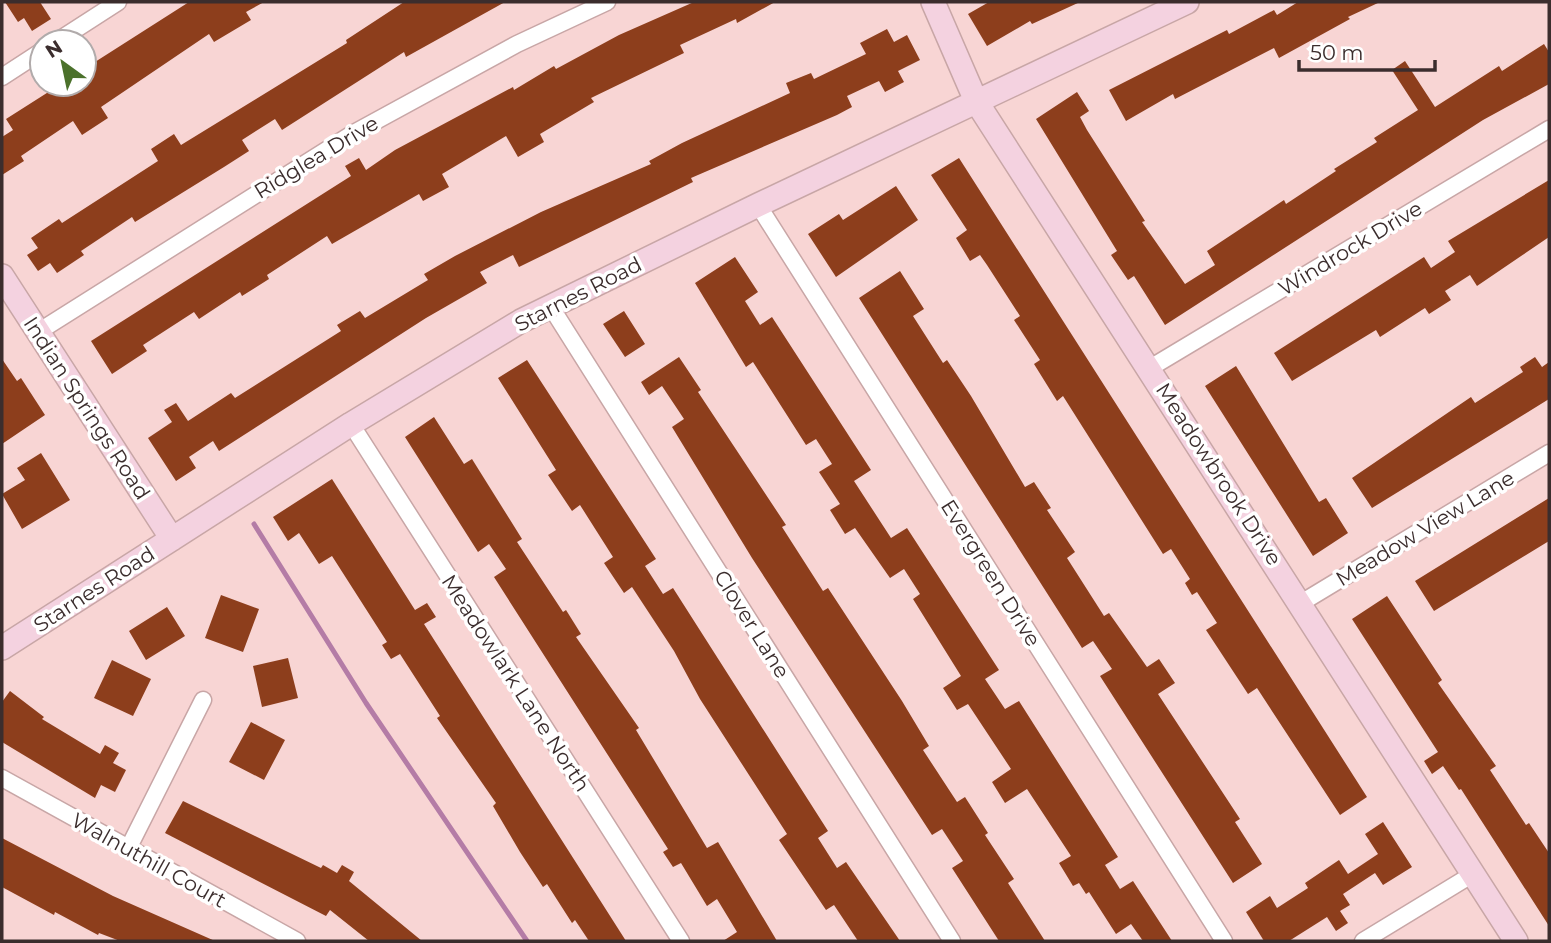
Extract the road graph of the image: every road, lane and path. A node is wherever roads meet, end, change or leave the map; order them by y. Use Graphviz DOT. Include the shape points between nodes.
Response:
graph roads {
  1 [pos="118,2"];
  2 [pos="607,2"];
  3 [pos="933,2"];
  4 [pos="1187,2"];
  5 [pos="78,28"];
  6 [pos="28,60"];
  7 [pos="2,77"];
  8 [pos="976,101"];
  9 [pos="1549,129"];
  10 [pos="758,205"];
  11 [pos="2,276"];
  12 [pos="551,307"];
  13 [pos="38,332"];
  14 [pos="1150,368"];
  15 [pos="351,424"];
  16 [pos="1549,453"];
  17 [pos="172,539"];
  18 [pos="1301,603"];
  19 [pos="2,648"];
  20 [pos="203,700"];
  21 [pos="2,778"];
  22 [pos="128,849"];
  23 [pos="1473,874"];
  24 [pos="297,941"];
  25 [pos="681,941"];
  26 [pos="952,941"];
  27 [pos="1224,941"];
  28 [pos="1363,941"];
  29 [pos="1516,941"];
  1 -- 5 [label="street"];
  2 -- 13 [label="street, Ridglea Drive" via="517,44 352,134"];
  3 -- 8 [label="street, Meadowbrook Drive"];
  4 -- 8 [label="street, Starnes Road"];
  6 -- 7 [label="street"];
  8 -- 10 [label="street, Starnes Road"];
  8 -- 14 [label="street, Meadowbrook Drive"];
  9 -- 14 [label="street, Windrock Drive"];
  10 -- 12 [label="street, Starnes Road"];
  10 -- 27 [label="street, Evergreen Drive"];
  11 -- 13 [label="street, Indian Springs Road"];
  12 -- 15 [label="street, Starnes Road"];
  12 -- 26 [label="street, Clover Lane"];
  13 -- 17 [label="street, Indian Springs Road"];
  14 -- 18 [label="street, Meadowbrook Drive"];
  15 -- 17 [label="street, Starnes Road"];
  15 -- 25 [label="street, Meadowlark Lane North"];
  16 -- 18 [label="street, Meadow View Lane"];
  17 -- 19 [label="street, Starnes Road"];
  18 -- 23 [label="street, Meadowbrook Drive"];
  20 -- 22 [label="street"];
  21 -- 22 [label="street, Walnuthill Court"];
  22 -- 24 [label="street, Walnuthill Court"];
  23 -- 28 [label="street"];
  23 -- 29 [label="street, Meadowbrook Drive"];
}
